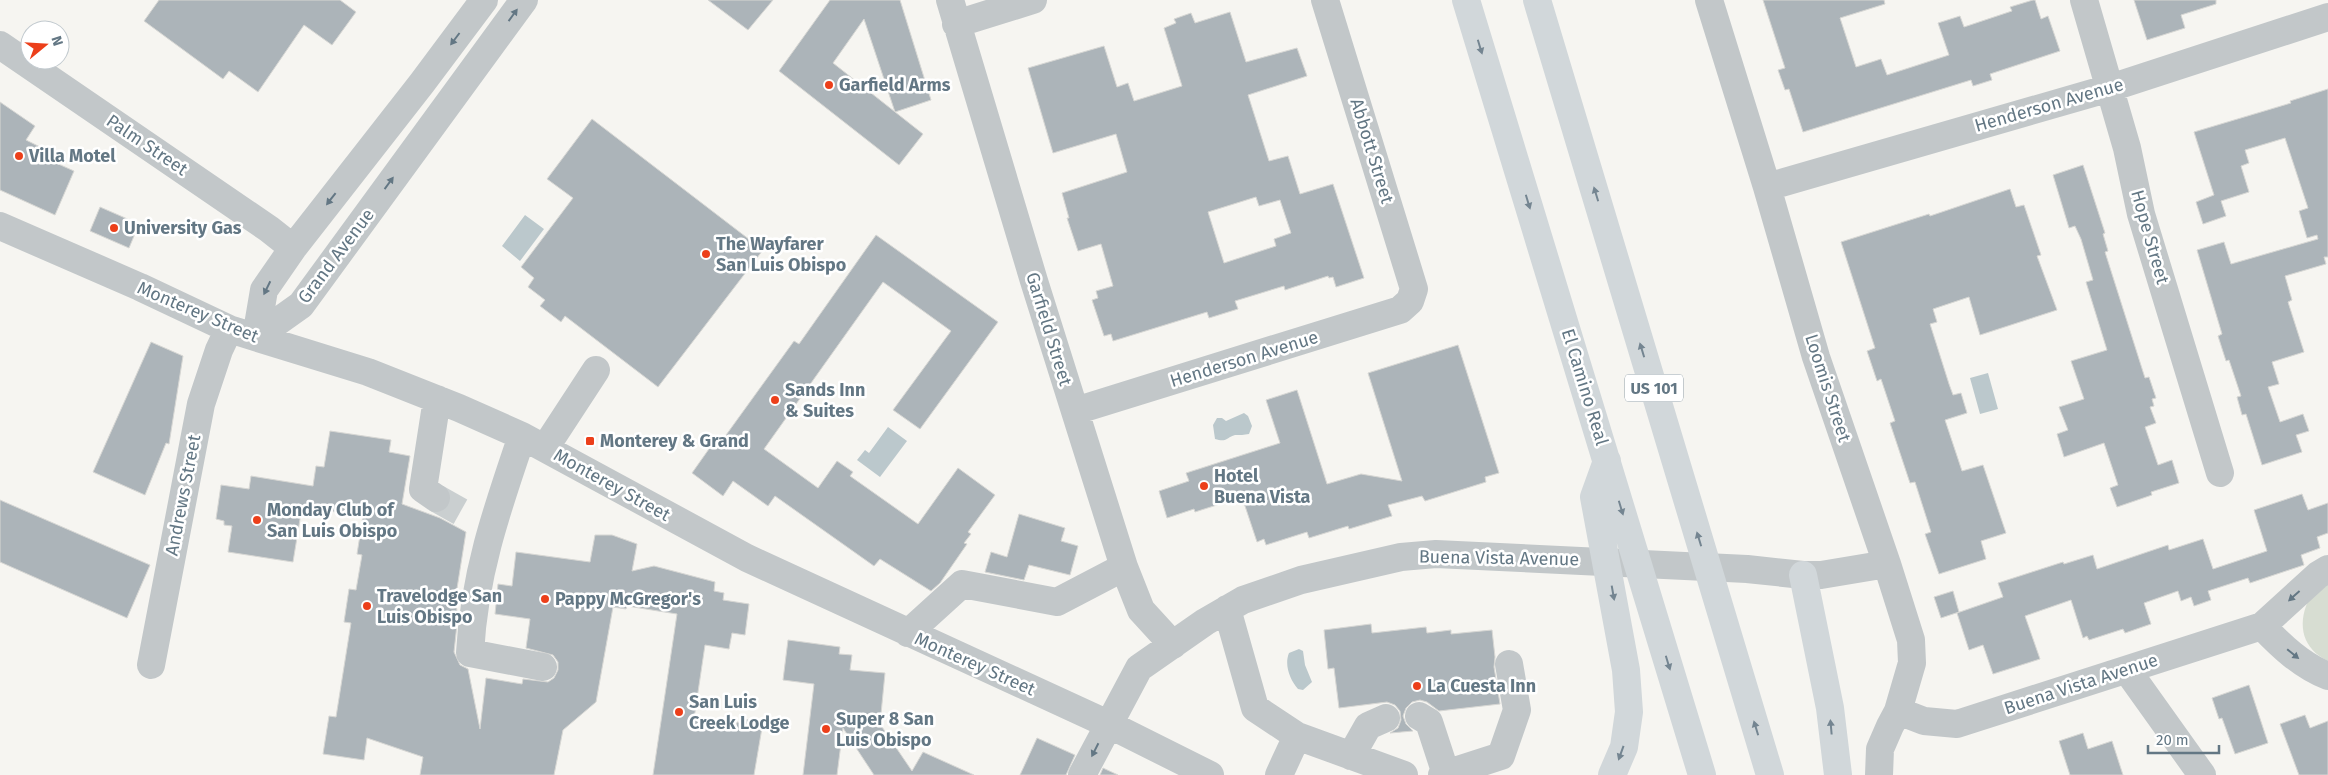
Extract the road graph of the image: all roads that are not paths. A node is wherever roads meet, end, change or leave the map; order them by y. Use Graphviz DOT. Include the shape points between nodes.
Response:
graph roads {
  1 [pos="484,0"];
  2 [pos="524,0"];
  3 [pos="1033,0"];
  4 [pos="1325,0"];
  5 [pos="1466,0"];
  6 [pos="1537,0"];
  7 [pos="1709,0"];
  8 [pos="2084,0"];
  9 [pos="953,12"];
  10 [pos="2328,17"];
  11 [pos="0,45"];
  12 [pos="2110,88"];
  13 [pos="1767,187"];
  14 [pos="0,226"];
  15 [pos="293,248"];
  16 [pos="1410,301"];
  17 [pos="229,329"];
  18 [pos="256,338"];
  19 [pos="596,370"];
  20 [pos="437,399"];
  21 [pos="1075,411"];
  22 [pos="534,442"];
  23 [pos="1608,461"];
  24 [pos="2220,473"];
  25 [pos="436,498"];
  26 [pos="1887,564"];
  27 [pos="1124,566"];
  28 [pos="2328,569"];
  29 [pos="1803,575"];
  30 [pos="1227,609"];
  31 [pos="2262,626"];
  32 [pos="908,633"];
  33 [pos="1173,645"];
  34 [pos="1509,664"];
  35 [pos="151,665"];
  36 [pos="543,667"];
  37 [pos="2127,670"];
  38 [pos="2328,676"];
  39 [pos="1898,711"];
  40 [pos="1419,716"];
  41 [pos="1386,718"];
  42 [pos="1108,724"];
  43 [pos="1296,736"];
  44 [pos="1351,756"];
  45 [pos="1444,774"];
  46 [pos="1082,775"];
  47 [pos="1210,775"];
  48 [pos="1279,775"];
  49 [pos="1404,775"];
  50 [pos="1612,775"];
  51 [pos="1702,775"];
  52 [pos="1770,775"];
  53 [pos="1838,775"];
  54 [pos="1879,775"];
  55 [pos="2202,775"];
  1 -- 15 [label="street, one-way"];
  18 -- 2 [label="street, Grand Avenue, one-way" via="301,305"];
  3 -- 9 [label="street"];
  4 -- 16 [label="street, Abbott Street" via="1414,289"];
  5 -- 23 [label="highway, El Camino Real, one-way"];
  52 -- 6 [label="highway, US 101, one-way"];
  7 -- 13 [label="street, Loomis Street"];
  8 -- 12 [label="street, Hope Street"];
  9 -- 21 [label="street, Garfield Street"];
  10 -- 12 [label="street, Henderson Avenue"];
  11 -- 15 [label="street, Palm Street"];
  12 -- 13 [label="street, Henderson Avenue"];
  12 -- 24 [label="street, Hope Street" via="2141,214"];
  13 -- 26 [label="street, Loomis Street" via="1816,357"];
  14 -- 17 [label="street, Monterey Street"];
  15 -- 18 [label="street, one-way" via="264,290"];
  16 -- 21 [label="street, Henderson Avenue" via="1400,310"];
  17 -- 18 [label="street, Monterey Street"];
  17 -- 35 [label="street, Andrews Street" via="201,404"];
  18 -- 20 [label="street, Monterey Street" via="368,372"];
  19 -- 22 [label="street"];
  20 -- 22 [label="street, Monterey Street"];
  20 -- 25 [label="street" via="423,489"];
  21 -- 27 [label="street, Garfield Street"];
  22 -- 32 [label="street, Monterey Street" via="747,558"];
  22 -- 36 [label="street" via="480,524 470,653"];
  23 -- 50 [label="highway, one-way" via="1594,497 1614,594 1629,712 1624,747"];
  23 -- 51 [label="highway, El Camino Real, one-way"];
  26 -- 29 [label="street, Buena Vista Avenue"];
  26 -- 39 [label="street, Loomis Street" via="1911,640 1912,663"];
  27 -- 32 [label="street" via="1057,602 962,584"];
  27 -- 33 [label="street, Garfield Street" via="1141,610"];
  28 -- 31 [label="street, Buena Vista Avenue, one-way"];
  29 -- 30 [label="street, Buena Vista Avenue" via="1747,568 1574,559 1461,554 1401,557 1302,580"];
  53 -- 29 [label="highway, one-way" via="1830,708"];
  30 -- 33 [label="street, Buena Vista Avenue"];
  30 -- 43 [label="street" via="1254,708"];
  31 -- 37 [label="street, Buena Vista Avenue"];
  31 -- 38 [label="street, one-way" via="2310,668"];
  32 -- 42 [label="street, Monterey Street"];
  33 -- 42 [label="street, Buena Vista Avenue" via="1139,668"];
  34 -- 45 [label="street" via="1517,710 1501,756"];
  37 -- 39 [label="street, Buena Vista Avenue" via="1957,724 1924,721"];
  37 -- 55 [label="street"];
  39 -- 54 [label="street, Loomis Street" via="1880,749"];
  40 -- 45 [label="street" via="1429,722"];
  41 -- 44 [label="street" via="1368,726"];
  42 -- 46 [label="street, Buena Vista Avenue, one-way"];
  42 -- 47 [label="street, Monterey Street"];
  43 -- 44 [label="street"];
  43 -- 48 [label="street"];
  44 -- 49 [label="street"];
}
